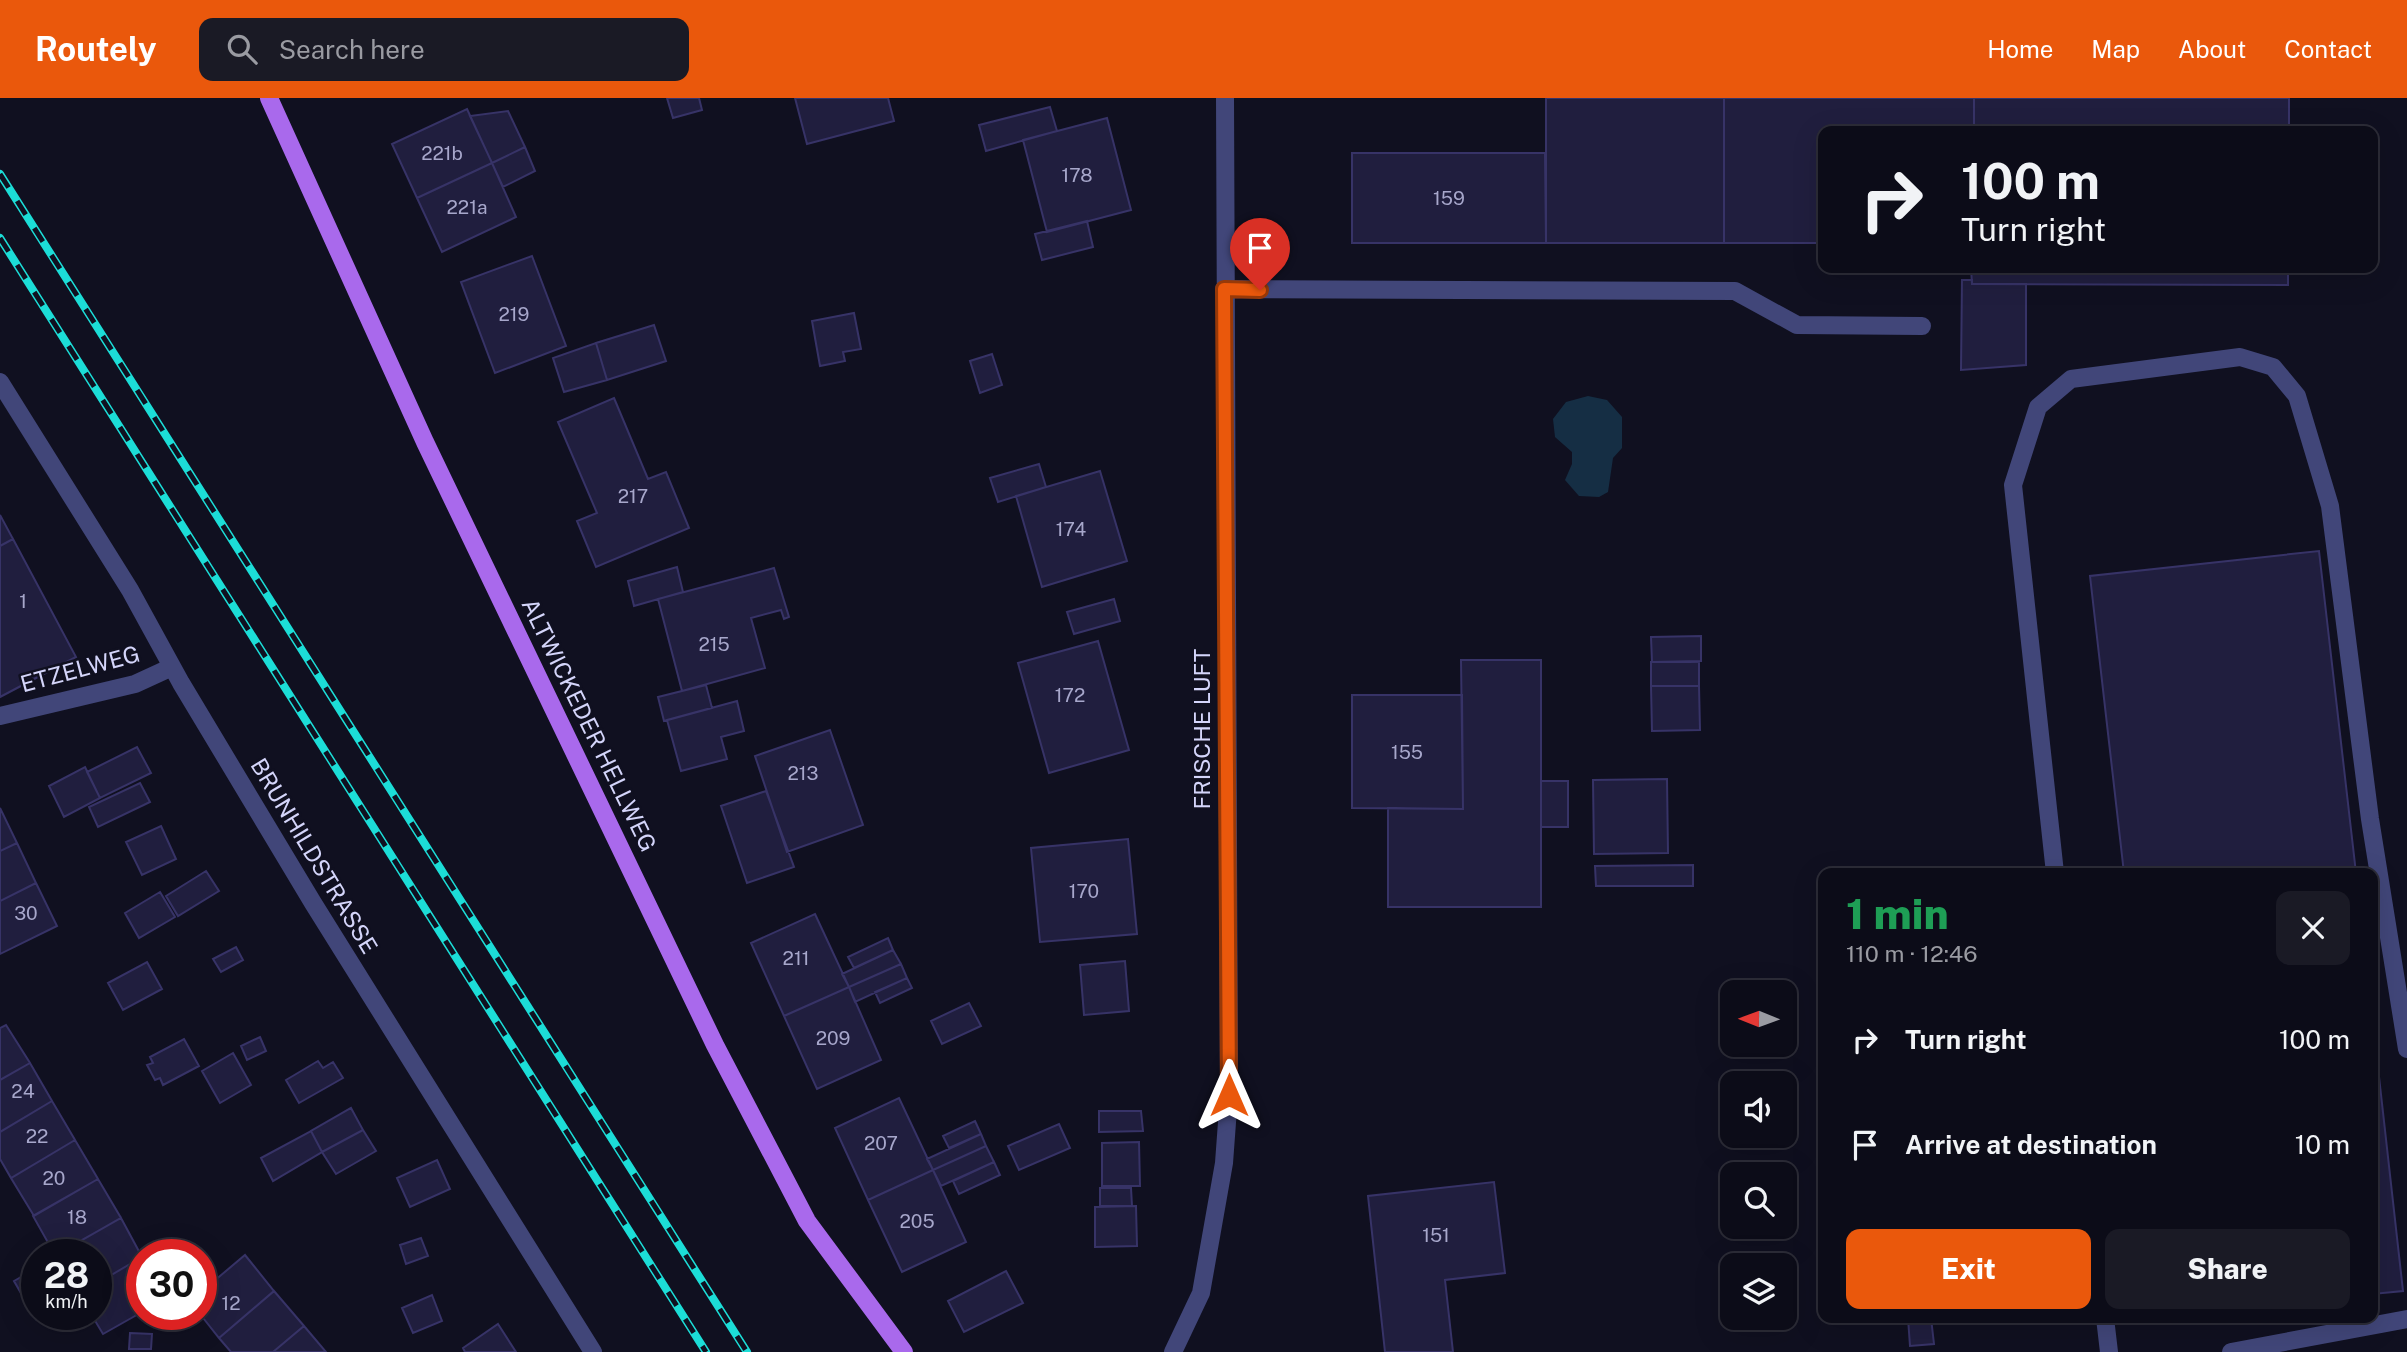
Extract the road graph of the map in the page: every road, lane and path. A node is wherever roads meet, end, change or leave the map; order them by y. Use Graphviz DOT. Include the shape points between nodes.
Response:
graph roads {
  1 [pos="268,98"];
  2 [pos="1225,98"];
  3 [pos="1224,289"];
  4 [pos="1922,326"];
  5 [pos="0,382"];
  6 [pos="172,667"];
  7 [pos="0,716"];
  8 [pos="2054,868"];
  9 [pos="2378,868"];
  10 [pos="2378,869"];
  11 [pos="2407,1049"];
  12 [pos="2407,1319"];
  13 [pos="2106,1323"];
  14 [pos="593,1352"];
  15 [pos="904,1352"];
  16 [pos="1173,1352"];
  17 [pos="2109,1352"];
  18 [pos="2231,1352"];
  1 -- 15 [label="main road, ALTWICKEDER HELLWEG" via="425,442 715,1045 807,1221"];
  2 -- 3 [label="street, FRISCHE LUFT"];
  3 -- 4 [label="street" via="1735,292 1797,325"];
  3 -- 16 [label="street, FRISCHE LUFT" via="1229,1095 1224,1163 1200,1293"];
  5 -- 6 [label="street, BRUNHILDSTRASSE" via="130,590"];
  6 -- 7 [label="street, ETZELWEG" via="135,684"];
  6 -- 14 [label="street, BRUNHILDSTRASSE" via="327,927"];
  8 -- 9 [label="street" via="2013,485 2038,407 2071,379 2240,357 2273,367 2297,396 2330,506"];
  10 -- 11 [label="street"];
  12 -- 18 [label="street"];
  13 -- 17 [label="street"];
}
